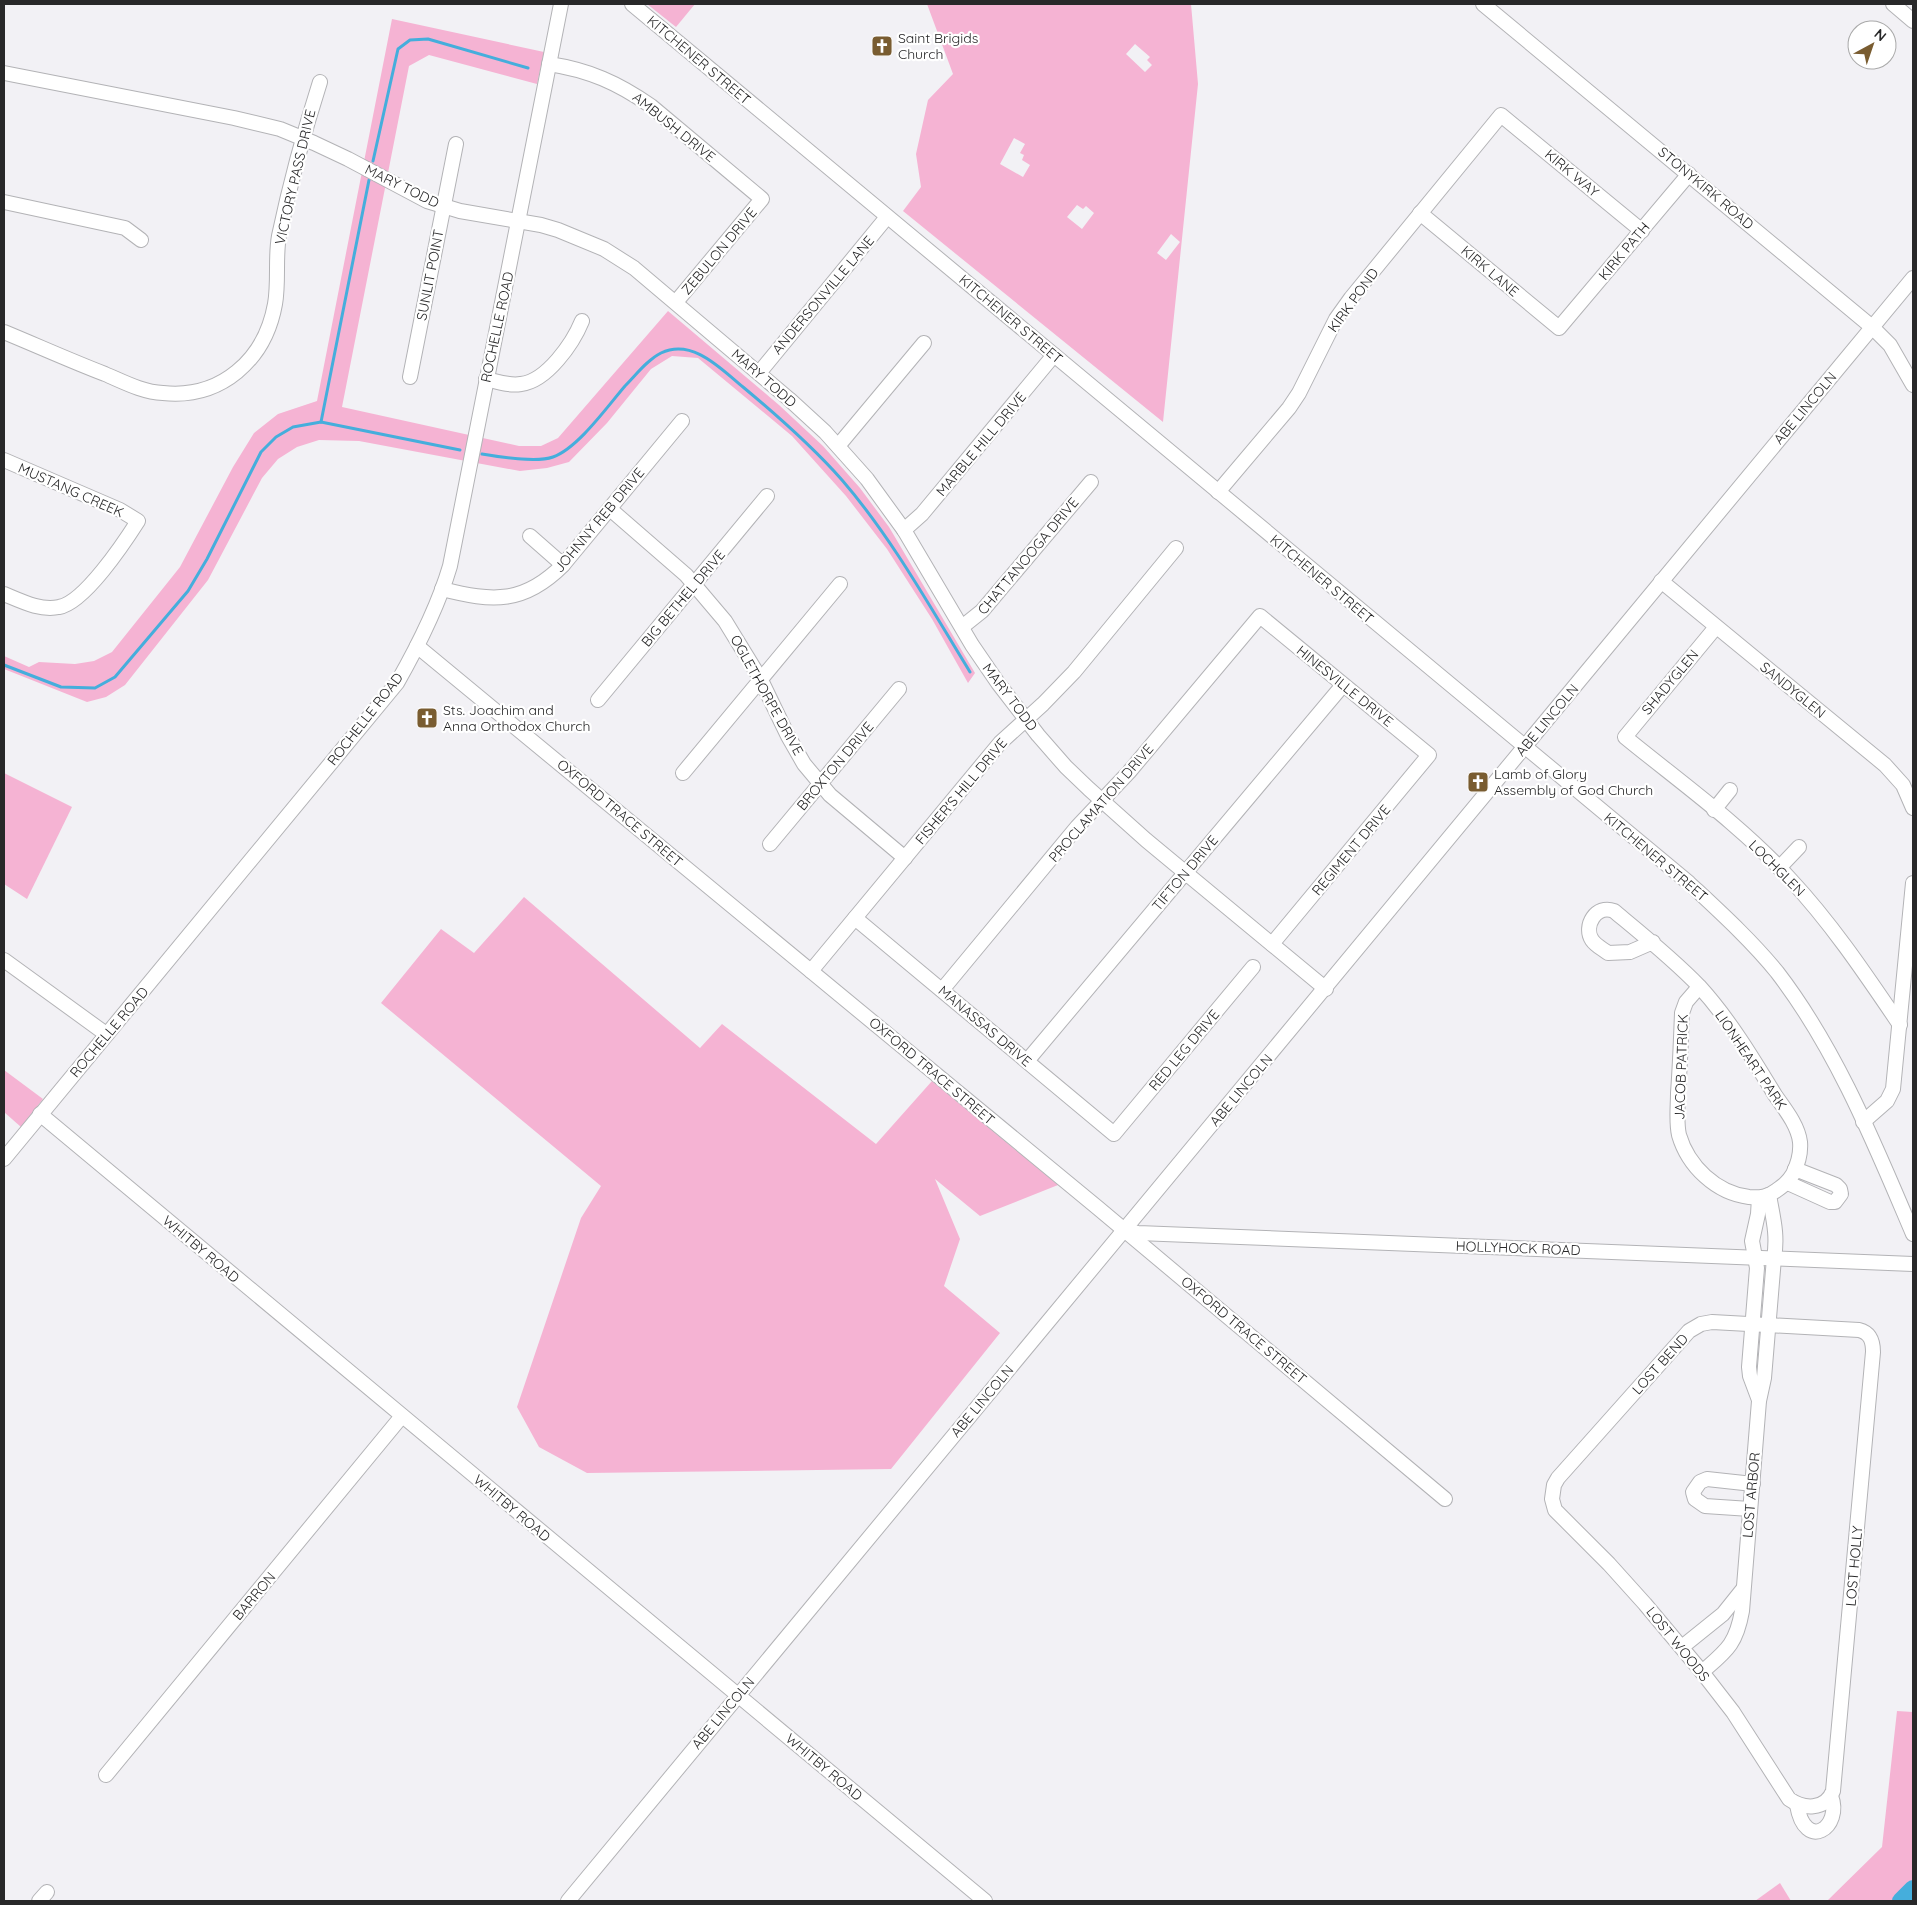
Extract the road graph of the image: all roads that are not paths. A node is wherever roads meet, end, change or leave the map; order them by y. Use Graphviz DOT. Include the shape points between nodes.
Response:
graph roads {
  1 [pos="560,4"];
  2 [pos="632,4"];
  3 [pos="1483,4"];
  4 [pos="1893,4"];
  5 [pos="1913,21"];
  6 [pos="549,64"];
  7 [pos="4,74"];
  8 [pos="320,82"];
  9 [pos="1502,115"];
  10 [pos="302,138"];
  11 [pos="456,144"];
  12 [pos="1689,174"];
  13 [pos="762,199"];
  14 [pos="4,202"];
  15 [pos="444,207"];
  16 [pos="1420,214"];
  17 [pos="887,217"];
  18 [pos="519,221"];
  19 [pos="1642,231"];
  20 [pos="141,240"];
  21 [pos="1913,278"];
  22 [pos="676,302"];
  23 [pos="582,321"];
  24 [pos="1872,327"];
  25 [pos="1559,328"];
  26 [pos="4,332"];
  27 [pos="924,343"];
  28 [pos="1054,355"];
  29 [pos="758,373"];
  30 [pos="410,376"];
  31 [pos="486,379"];
  32 [pos="1913,385"];
  33 [pos="682,421"];
  34 [pos="838,446"];
  35 [pos="4,460"];
  36 [pos="1091,482"];
  37 [pos="1218,492"];
  38 [pos="767,496"];
  39 [pos="610,509"];
  40 [pos="904,530"];
  41 [pos="530,536"];
  42 [pos="1176,548"];
  43 [pos="563,565"];
  44 [pos="1661,581"];
  45 [pos="694,584"];
  46 [pos="840,584"];
  47 [pos="442,589"];
  48 [pos="4,594"];
  49 [pos="1260,616"];
  50 [pos="962,627"];
  51 [pos="1716,628"];
  52 [pos="417,646"];
  53 [pos="760,678"];
  54 [pos="1343,684"];
  55 [pos="899,689"];
  56 [pos="598,700"];
  57 [pos="1026,720"];
  58 [pos="1625,737"];
  59 [pos="1524,747"];
  60 [pos="1430,755"];
  61 [pos="683,773"];
  62 [pos="821,783"];
  63 [pos="1730,790"];
  64 [pos="1102,801"];
  65 [pos="1913,808"];
  66 [pos="1714,810"];
  67 [pos="770,844"];
  68 [pos="1799,847"];
  69 [pos="905,858"];
  70 [pos="1779,868"];
  71 [pos="1186,873"];
  72 [pos="1913,883"];
  73 [pos="855,918"];
  74 [pos="1653,942"];
  75 [pos="1272,944"];
  76 [pos="4,960"];
  77 [pos="1253,967"];
  78 [pos="811,971"];
  79 [pos="1700,987"];
  80 [pos="1326,989"];
  81 [pos="942,990"];
  82 [pos="1900,1025"];
  83 [pos="106,1034"];
  84 [pos="1027,1061"];
  85 [pos="40,1114"];
  86 [pos="1863,1122"];
  87 [pos="1114,1134"];
  88 [pos="4,1158"];
  89 [pos="1796,1169"];
  90 [pos="1820,1179"];
  91 [pos="1788,1183"];
  92 [pos="1813,1194"];
  93 [pos="1764,1197"];
  94 [pos="1757,1220"];
  95 [pos="1773,1220"];
  96 [pos="1123,1231"];
  97 [pos="1913,1234"];
  98 [pos="1754,1257"];
  99 [pos="1774,1258"];
  100 [pos="1913,1264"];
  101 [pos="1752,1324"];
  102 [pos="1768,1325"];
  103 [pos="1869,1336"];
  104 [pos="1759,1401"];
  105 [pos="402,1416"];
  106 [pos="1753,1484"];
  107 [pos="1552,1492"];
  108 [pos="1445,1499"];
  109 [pos="1750,1509"];
  110 [pos="1743,1588"];
  111 [pos="1682,1647"];
  112 [pos="1702,1672"];
  113 [pos="738,1695"];
  114 [pos="106,1775"];
  115 [pos="1831,1796"];
  116 [pos="1797,1805"];
  117 [pos="1821,1830"];
  118 [pos="568,1901"];
  119 [pos="985,1901"];
  1 -- 6 [label="street, ROCHELLE ROAD"];
  2 -- 17 [label="street, KITCHENER STREET"];
  3 -- 12 [label="street, STONYKIRK ROAD"];
  4 -- 5 [label="street"];
  6 -- 13 [label="street, AMBUSH DRIVE" via="596,75 634,94"];
  6 -- 18 [label="street, ROCHELLE ROAD"];
  7 -- 10 [label="street, MARY TODD" via="234,118"];
  8 -- 10 [label="street, VICTORY PASS DRIVE"];
  9 -- 16 [label="street, KIRK POND"];
  9 -- 19 [label="street, KIRK WAY"];
  10 -- 15 [label="street, MARY TODD"];
  10 -- 26 [label="street, VICTORY PASS DRIVE" via="279,238 277,286 271,321 259,348 230,377 215,385 178,394 145,390"];
  11 -- 15 [label="street, SUNLIT POINT"];
  12 -- 19 [label="street, KIRK PATH"];
  12 -- 24 [label="street, STONYKIRK ROAD"];
  13 -- 22 [label="street, ZEBULON DRIVE"];
  14 -- 20 [label="street" via="125,228"];
  15 -- 18 [label="street, MARY TODD"];
  15 -- 30 [label="street, SUNLIT POINT"];
  16 -- 25 [label="street, KIRK LANE"];
  16 -- 37 [label="street, KIRK POND" via="1336,319 1289,408"];
  17 -- 28 [label="street, KITCHENER STREET"];
  17 -- 29 [label="street, ANDERSONVILLE LANE"];
  18 -- 22 [label="street, MARY TODD" via="558,230 604,249"];
  18 -- 31 [label="street, ROCHELLE ROAD"];
  19 -- 25 [label="street, KIRK PATH"];
  21 -- 24 [label="street, ABE LINCOLN"];
  22 -- 29 [label="street, MARY TODD"];
  23 -- 31 [label="street" via="574,339 538,378 511,385"];
  24 -- 32 [label="street, STONYKIRK ROAD" via="1890,345"];
  24 -- 44 [label="street, ABE LINCOLN"];
  27 -- 34 [label="street"];
  28 -- 37 [label="street, KITCHENER STREET"];
  28 -- 40 [label="street, MARBLE HILL DRIVE" via="922,514"];
  29 -- 34 [label="street, MARY TODD"];
  31 -- 47 [label="street, ROCHELLE ROAD" via="450,566"];
  33 -- 39 [label="street, JOHNNY REB DRIVE"];
  34 -- 40 [label="street, MARY TODD"];
  35 -- 48 [label="street, MUSTANG CREEK" via="120,510 138,521 123,544 71,603 46,608 26,604"];
  36 -- 50 [label="street, CHATTANOOGA DRIVE" via="982,612"];
  37 -- 59 [label="street, KITCHENER STREET"];
  38 -- 45 [label="street, BIG BETHEL DRIVE"];
  39 -- 43 [label="street, JOHNNY REB DRIVE"];
  39 -- 45 [label="street, OGLETHORPE DRIVE"];
  40 -- 50 [label="street, MARY TODD"];
  41 -- 43 [label="street"];
  42 -- 57 [label="street, FISHER'S HILL DRIVE" via="1074,672"];
  43 -- 47 [label="street, JOHNNY REB DRIVE" via="540,585 516,596 489,599"];
  44 -- 51 [label="street, SANDYGLEN"];
  44 -- 59 [label="street, ABE LINCOLN"];
  45 -- 53 [label="street, OGLETHORPE DRIVE" via="725,621"];
  45 -- 56 [label="street, BIG BETHEL DRIVE"];
  46 -- 53 [label="street"];
  47 -- 52 [label="street, ROCHELLE ROAD"];
  49 -- 54 [label="street, HINESVILLE DRIVE"];
  49 -- 64 [label="street, PROCLAMATION DRIVE"];
  50 -- 57 [label="street, MARY TODD"];
  51 -- 58 [label="street, SHADYGLEN"];
  51 -- 65 [label="street, SANDYGLEN" via="1892,771 1908,793"];
  52 -- 78 [label="street, OXFORD TRACE STREET"];
  52 -- 83 [label="street, ROCHELLE ROAD" via="397,683"];
  53 -- 61 [label="street"];
  53 -- 62 [label="street, OGLETHORPE DRIVE" via="804,764"];
  54 -- 60 [label="street, HINESVILLE DRIVE"];
  54 -- 71 [label="street, TIFTON DRIVE"];
  55 -- 62 [label="street, BROXTON DRIVE"];
  57 -- 64 [label="street, MARY TODD" via="1066,767"];
  57 -- 69 [label="street, FISHER'S HILL DRIVE" via="1000,743"];
  58 -- 66 [label="street, LOCHGLEN"];
  59 -- 80 [label="street, ABE LINCOLN"];
  59 -- 86 [label="street, KITCHENER STREET" via="1689,883 1776,972 1812,1024"];
  60 -- 75 [label="street, REGIMENT DRIVE"];
  62 -- 67 [label="street, BROXTON DRIVE"];
  62 -- 69 [label="street, OGLETHORPE DRIVE" via="836,801"];
  63 -- 66 [label="street"];
  64 -- 71 [label="street, MARY TODD"];
  64 -- 81 [label="street, PROCLAMATION DRIVE"];
  66 -- 70 [label="street, LOCHGLEN"];
  68 -- 70 [label="street"];
  69 -- 73 [label="street, FISHER'S HILL DRIVE"];
  70 -- 82 [label="street, LOCHGLEN" via="1820,912"];
  71 -- 75 [label="street, MARY TODD"];
  71 -- 84 [label="street, TIFTON DRIVE"];
  72 -- 82 [label="street"];
  73 -- 78 [label="street, FISHER'S HILL DRIVE"];
  73 -- 81 [label="street, MANASSAS DRIVE"];
  74 -- 79 [label="street, LIONHEART PARK"];
  75 -- 80 [label="street, MARY TODD"];
  76 -- 83 [label="street"];
  77 -- 87 [label="street, RED LEG DRIVE"];
  78 -- 96 [label="street, OXFORD TRACE STREET"];
  79 -- 89 [label="street, LIONHEART PARK" via="1748,1049 1794,1126 1800,1140"];
  79 -- 93 [label="street, JACOB PATRICK" via="1686,1002 1682,1013 1679,1133 1687,1153 1700,1172 1713,1183 1740,1196"];
  80 -- 96 [label="street, ABE LINCOLN"];
  81 -- 84 [label="street, MANASSAS DRIVE"];
  82 -- 86 [label="street" via="1893,1089 1887,1101"];
  83 -- 85 [label="street, ROCHELLE ROAD"];
  84 -- 87 [label="street, MANASSAS DRIVE"];
  85 -- 88 [label="street, ROCHELLE ROAD"];
  85 -- 105 [label="street, WHITBY ROAD"];
  86 -- 97 [label="street, KITCHENER STREET"];
  89 -- 90 [label="street"];
  89 -- 91 [label="street, LIONHEART PARK"];
  90 -- 92 [label="street"];
  90 -- 92 [label="street" via="1836,1185 1841,1194 1835,1202"];
  91 -- 92 [label="street"];
  91 -- 93 [label="street, LIONHEART PARK"];
  93 -- 94 [label="street"];
  93 -- 95 [label="street"];
  94 -- 95 [label="street"];
  94 -- 98 [label="street" via="1752,1242"];
  95 -- 99 [label="street" via="1776,1235"];
  96 -- 98 [label="street, HOLLYHOCK ROAD"];
  96 -- 108 [label="street, OXFORD TRACE STREET"];
  96 -- 113 [label="street, ABE LINCOLN"];
  98 -- 99 [label="street, HOLLYHOCK ROAD"];
  98 -- 101 [label="street, LOST ARBOR" via="1757,1268"];
  99 -- 100 [label="street, HOLLYHOCK ROAD"];
  99 -- 102 [label="street, LOST ARBOR"];
  101 -- 102 [label="street, LOST BEND"];
  101 -- 104 [label="street, LOST ARBOR" via="1750,1376"];
  101 -- 107 [label="street, LOST BEND" via="1712,1322 1690,1331 1558,1478"];
  102 -- 103 [label="street, LOST BEND" via="1859,1330"];
  102 -- 104 [label="street, LOST ARBOR"];
  103 -- 115 [label="street, LOST HOLLY" via="1873,1352"];
  104 -- 106 [label="street, LOST ARBOR"];
  105 -- 113 [label="street, WHITBY ROAD"];
  105 -- 114 [label="street, BARRON"];
  106 -- 109 [label="street, LOST ARBOR"];
  106 -- 109 [label="street" via="1707,1478 1694,1492 1695,1499 1705,1506"];
  107 -- 111 [label="street, LOST WOODS" via="1553,1506 1558,1514 1609,1564"];
  109 -- 110 [label="street, LOST ARBOR"];
  110 -- 111 [label="street" via="1724,1614"];
  110 -- 112 [label="street, LOST ARBOR" via="1742,1611 1734,1640"];
  111 -- 112 [label="street, LOST WOODS"];
  112 -- 116 [label="street, LOST WOODS" via="1733,1712 1789,1799"];
  113 -- 118 [label="street, ABE LINCOLN"];
  113 -- 119 [label="street, WHITBY ROAD"];
  115 -- 116 [label="street" via="1815,1806"];
  115 -- 117 [label="street, LOST HOLLY" via="1834,1810 1828,1825"];
  116 -- 117 [label="street, LOST WOODS" via="1805,1827"];
}
